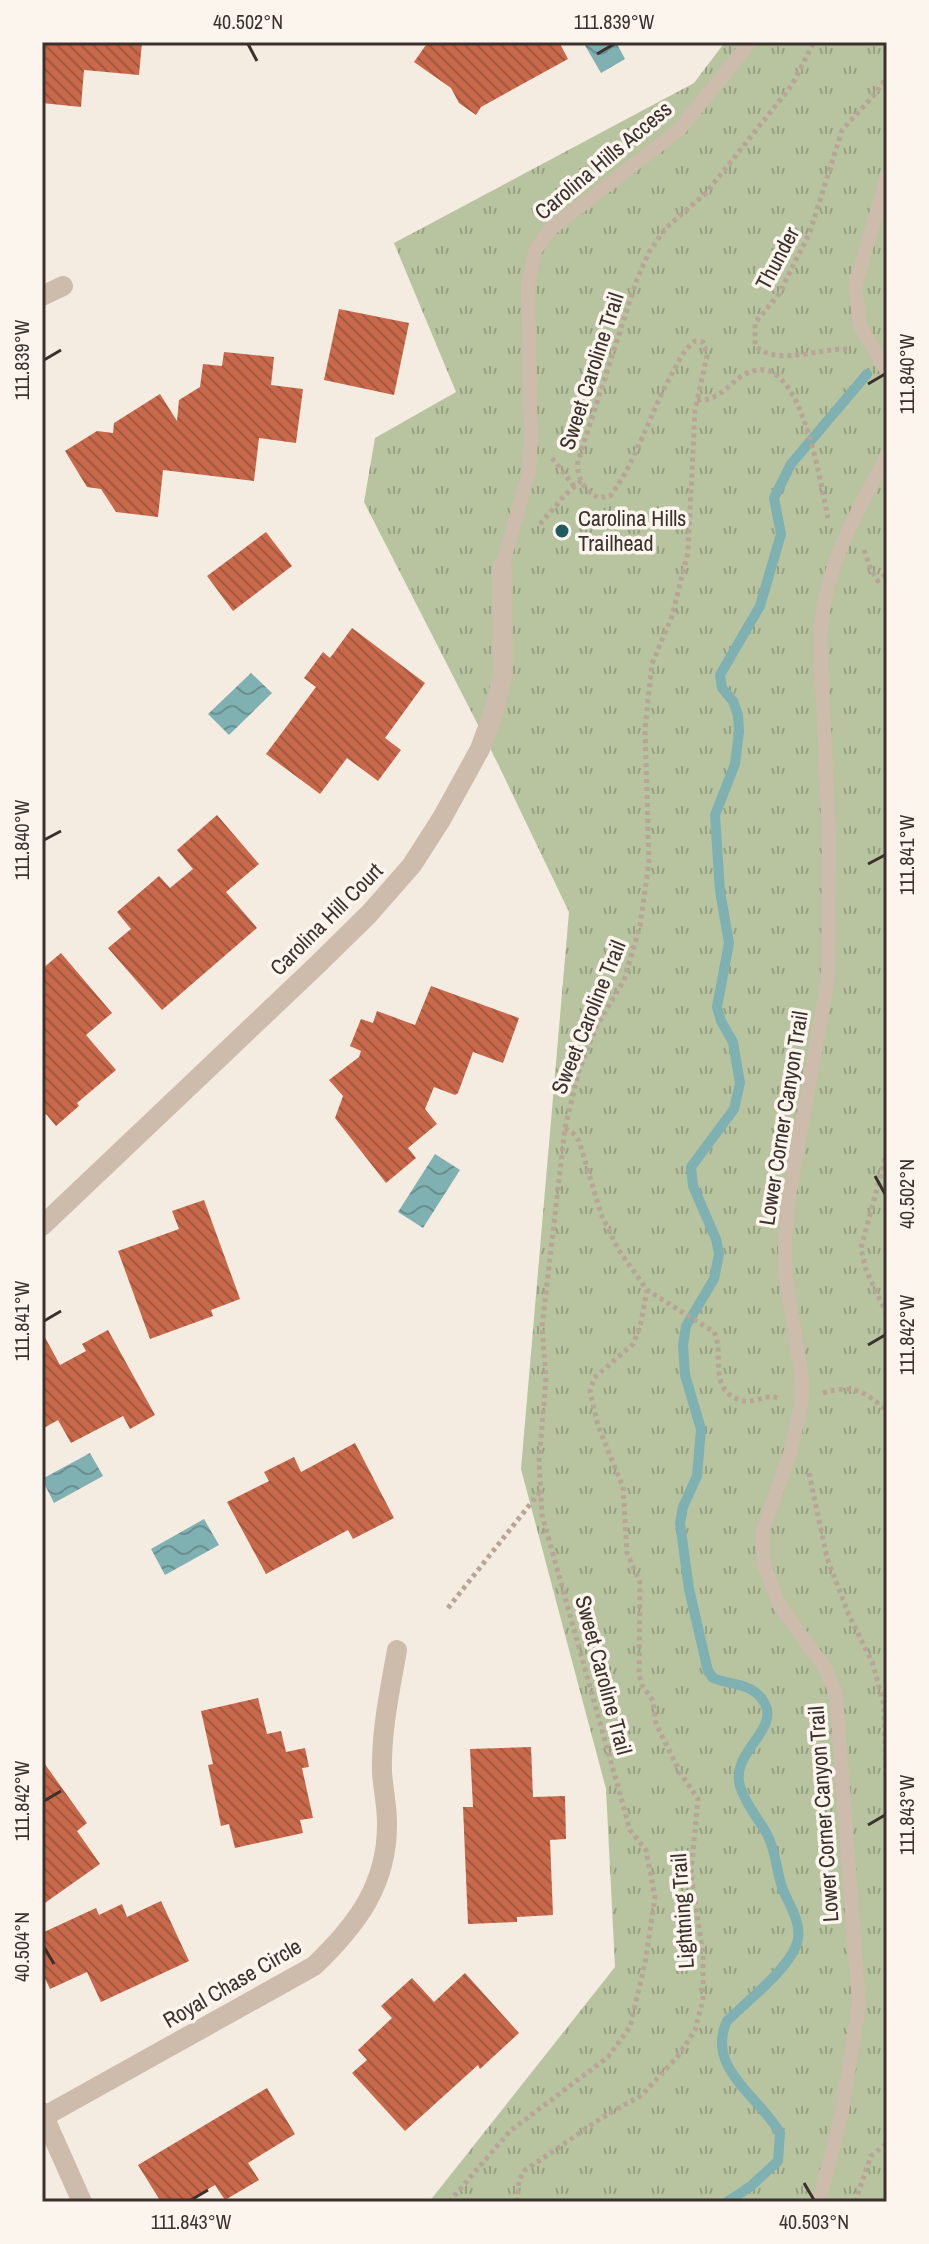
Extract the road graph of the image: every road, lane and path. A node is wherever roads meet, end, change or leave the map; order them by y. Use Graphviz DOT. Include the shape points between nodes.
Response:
graph roads {
  1 [pos="750,42"];
  2 [pos="814,42"];
  3 [pos="887,77"];
  4 [pos="887,177"];
  5 [pos="63,286"];
  6 [pos="42,296"];
  7 [pos="876,354"];
  8 [pos="887,371"];
  9 [pos="697,400"];
  10 [pos="887,456"];
  11 [pos="820,469"];
  12 [pos="581,481"];
  13 [pos="565,495"];
  14 [pos="502,567"];
  15 [pos="887,1068"];
  16 [pos="887,1118"];
  17 [pos="565,1128"];
  18 [pos="887,1151"];
  19 [pos="42,1226"];
  20 [pos="647,1290"];
  21 [pos="887,1315"];
  22 [pos="802,1400"];
  23 [pos="887,1411"];
  24 [pos="796,1432"];
  25 [pos="539,1492"];
  26 [pos="448,1608"];
  27 [pos="397,1650"];
  28 [pos="887,1815"];
  29 [pos="43,2114"];
  30 [pos="887,2143"];
  31 [pos="82,2202"];
  32 [pos="449,2202"];
  33 [pos="517,2202"];
  34 [pos="819,2202"];
  35 [pos="855,2202"];
  1 -- 14 [label="lane, Carolina Hills Access" via="680,129 548,231 535,251 528,287 529,472"];
  2 -- 12 [label="path, Sweet Caroline Trail" via="792,85 745,146 649,252 578,461"];
  3 -- 7 [label="path, Thunder" via="842,130 810,232 779,294 754,328 755,345 766,354 795,356 822,349"];
  4 -- 7 [label="lane" via="855,286 860,326"];
  5 -- 6 [label="street"];
  7 -- 8 [label="lane"];
  9 -- 11 [label="path" via="713,399 743,376 773,372 795,399"];
  9 -- 12 [label="path, Sweet Caroline Trail" via="707,356 706,345 699,341 690,345 663,387 610,496 593,495"];
  9 -- 17 [label="path, Sweet Caroline Trail" via="688,552 672,616 652,664 645,728 649,862 640,926 624,980 596,1027 578,1074"];
  10 -- 22 [label="lane, Lower Corner Canyon Trail" via="847,531 821,609 828,979 785,1242"];
  12 -- 13 [label="path"];
  14 -- 19 [label="street, Carolina Hill Court" via="503,674 494,711 480,749 412,865 316,966"];
  15 -- 16 [label="path"];
  17 -- 20 [label="path" via="579,1141 594,1195 618,1249"];
  17 -- 25 [label="path, Sweet Caroline Trail" via="542,1327 546,1378"];
  18 -- 21 [label="path" via="861,1248"];
  20 -- 22 [label="path" via="710,1328 719,1342 717,1369 731,1396 750,1402 770,1396"];
  20 -- 33 [label="path, Lightning Trail" via="633,1344 594,1378 590,1391 623,1487 627,1553 640,1583 639,1675 653,1701 656,1724 698,1799 691,1873 703,1955 703,2000 688,2044 642,2095 534,2163 519,2181"];
  22 -- 23 [label="path" via="852,1389"];
  22 -- 24 [label="lane, Lower Corner Canyon Trail"];
  24 -- 28 [label="path" via="827,1558 882,1697"];
  24 -- 34 [label="lane, Lower Corner Canyon Trail" via="763,1530 764,1565 780,1606 825,1668 836,1694 859,2005 842,2112"];
  25 -- 26 [label="path"];
  25 -- 32 [label="path, Sweet Caroline Trail" via="630,1830 646,1850 655,1897 630,2027 608,2057 510,2131"];
  27 -- 29 [label="street, Royal Chase Circle" via="384,1726 384,1859 361,1915 344,1938 314,1966"];
  29 -- 31 [label="street"];
  30 -- 35 [label="path" via="871,2156"];
}
